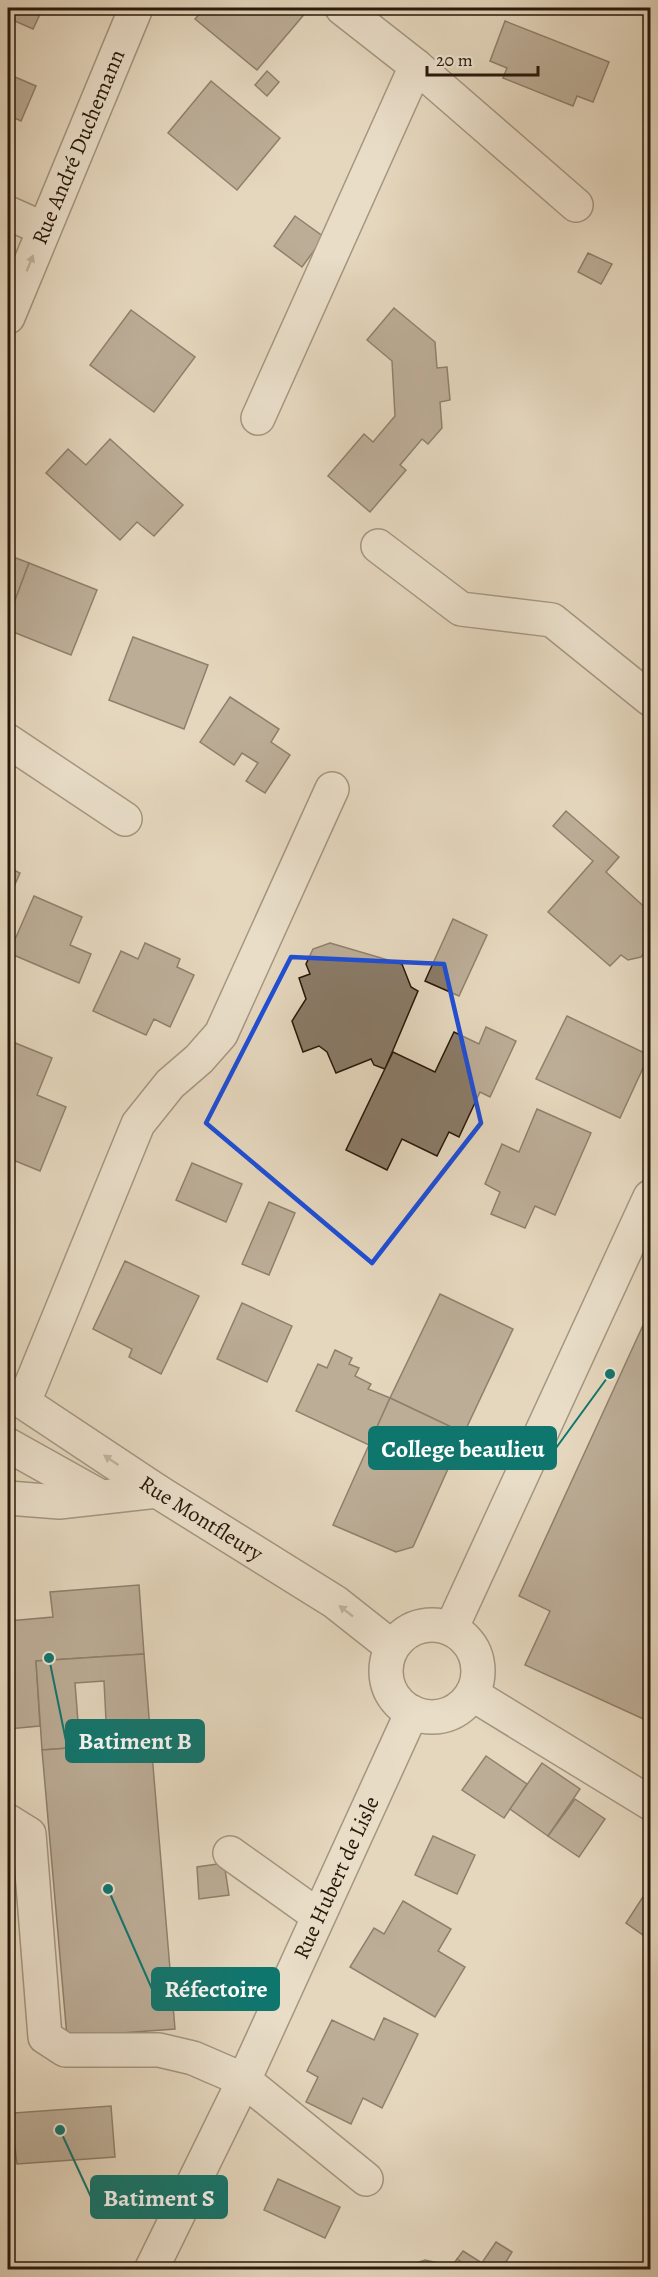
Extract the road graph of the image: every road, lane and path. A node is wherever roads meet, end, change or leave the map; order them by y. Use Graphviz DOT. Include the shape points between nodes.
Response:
graph roads {
  1 [pos="135,8"];
  2 [pos="342,8"];
  3 [pos="416,66"];
  4 [pos="576,205"];
  5 [pos="8,213"];
  6 [pos="44,229"];
  7 [pos="8,317"];
  8 [pos="258,418"];
  9 [pos="378,546"];
  10 [pos="651,699"];
  11 [pos="8,741"];
  12 [pos="332,789"];
  13 [pos="125,819"];
  14 [pos="651,1197"];
  15 [pos="16,1397"];
  16 [pos="8,1445"];
  17 [pos="8,1474"];
  18 [pos="157,1491"];
  19 [pos="101,1497"];
  20 [pos="8,1498"];
  21 [pos="59,1502"];
  22 [pos="452,1629"];
  23 [pos="392,1647"];
  24 [pos="472,1694"];
  25 [pos="412,1712"];
  26 [pos="651,1803"];
  27 [pos="8,1821"];
  28 [pos="230,1853"];
  29 [pos="317,1915"];
  30 [pos="244,2080"];
  31 [pos="366,2179"];
  32 [pos="151,2270"];
  1 -- 6 [label="street, Rue André Duchemann"];
  2 -- 3 [label="street"];
  3 -- 4 [label="street"];
  3 -- 8 [label="street"];
  5 -- 6 [label="street"];
  7 -- 6 [label="street, Rue André Duchemann, one-way"];
  9 -- 10 [label="street" via="461,609 552,620"];
  11 -- 13 [label="street"];
  12 -- 15 [label="street" via="221,1034 200,1059 170,1084 138,1125"];
  14 -- 22 [label="street"];
  18 -- 15 [label="street, Rue Montfleury, one-way"];
  16 -- 19 [label="street"];
  17 -- 21 [label="street"];
  18 -- 19 [label="street"];
  23 -- 18 [label="street, Rue Montfleury, one-way" via="335,1602"];
  19 -- 21 [label="street"];
  20 -- 21 [label="street"];
  22 -- 23 [label="street" via="418,1627"];
  22 -- 24 [label="street" via="466,1640 476,1657 478,1676"];
  23 -- 25 [label="street" via="386,1665 388,1684 396,1701"];
  24 -- 25 [label="street" via="445,1715 428,1717"];
  24 -- 26 [label="street"];
  25 -- 29 [label="street, Rue Hubert de Lisle"];
  27 -- 30 [label="street" via="29,1834 45,2037 65,2050 159,2050 192,2058"];
  28 -- 29 [label="street"];
  29 -- 30 [label="street, Rue Hubert de Lisle"];
  30 -- 31 [label="street"];
  30 -- 32 [label="street, Rue Hubert de Lisle"];
}
